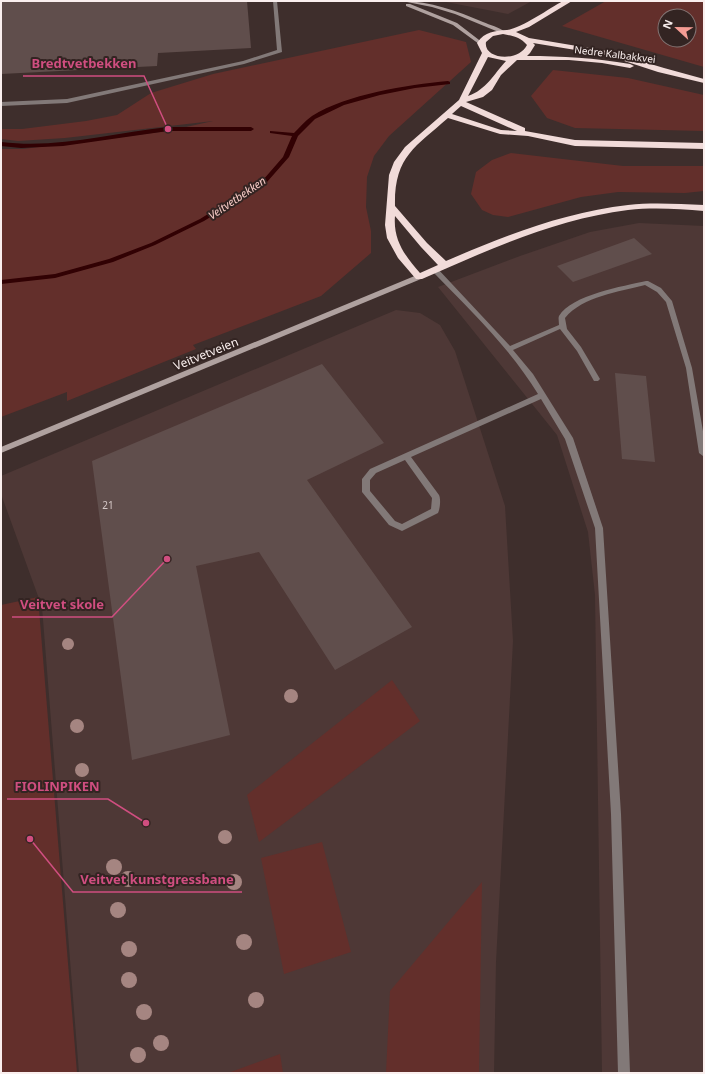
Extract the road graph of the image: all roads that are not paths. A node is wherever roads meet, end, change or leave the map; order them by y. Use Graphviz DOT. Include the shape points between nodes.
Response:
graph roads {
  1 [pos="275,1"];
  2 [pos="400,1"];
  3 [pos="404,1"];
  4 [pos="568,1"];
  5 [pos="505,33"];
  6 [pos="528,40"];
  7 [pos="480,43"];
  8 [pos="486,53"];
  9 [pos="515,58"];
  10 [pos="661,70"];
  11 [pos="704,81"];
  12 [pos="461,102"];
  13 [pos="1,104"];
  14 [pos="446,115"];
  15 [pos="528,134"];
  16 [pos="704,146"];
  17 [pos="391,206"];
  18 [pos="704,208"];
  19 [pos="445,266"];
  20 [pos="435,270"];
  21 [pos="419,277"];
  22 [pos="562,326"];
  23 [pos="509,349"];
  24 [pos="596,379"];
  25 [pos="543,395"];
  26 [pos="1,450"];
  27 [pos="703,454"];
  28 [pos="406,456"];
  29 [pos="624,1073"];
  1 -- 13 [label="lane" via="280,52 237,64 67,101"];
  2 -- 7 [label="street" via="454,24"];
  3 -- 5 [label="street" via="451,11"];
  4 -- 5 [label="highway" via="526,25"];
  5 -- 6 [label="highway, Nedre Kalbakkvei"];
  5 -- 7 [label="highway" via="488,36"];
  6 -- 9 [label="highway" via="530,51"];
  6 -- 10 [label="highway, Nedre Kalbakkvei" via="607,53"];
  7 -- 8 [label="highway"];
  8 -- 9 [label="highway, Nedre Kalbakkvei" via="498,58"];
  8 -- 12 [label="highway"];
  9 -- 10 [label="highway, Nedre Kalbakkvei" via="569,58"];
  9 -- 12 [label="highway" via="498,74 489,88 480,95"];
  10 -- 11 [label="highway, Nedre Kalbakkvei"];
  12 -- 14 [label="highway"];
  12 -- 15 [label="highway"];
  14 -- 15 [label="highway" via="500,132"];
  14 -- 17 [label="highway" via="402,156 390,185"];
  15 -- 16 [label="highway" via="597,144"];
  17 -- 19 [label="highway"];
  17 -- 21 [label="highway" via="390,230 395,244"];
  18 -- 19 [label="highway" via="670,206 593,213 525,232"];
  19 -- 20 [label="highway"];
  20 -- 21 [label="highway"];
  20 -- 23 [label="lane"];
  21 -- 26 [label="street, Veitvetveien"];
  22 -- 23 [label="lane"];
  22 -- 24 [label="lane" via="580,350"];
  22 -- 27 [label="lane" via="561,321 568,308 588,298 646,283 659,290 669,301 689,368"];
  23 -- 25 [label="lane"];
  25 -- 28 [label="lane"];
  25 -- 29 [label="lane" via="568,438 599,528 616,814"];
  28 -- 28 [label="lane" via="373,471 366,479 366,492 392,523 402,528 434,511 436,497"];
}
